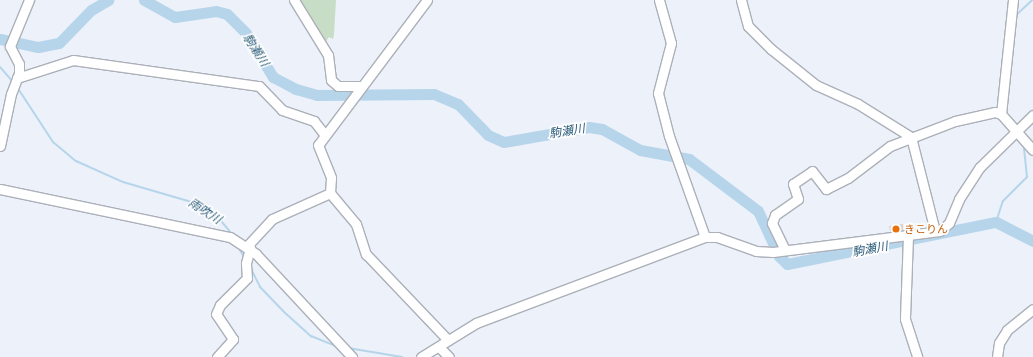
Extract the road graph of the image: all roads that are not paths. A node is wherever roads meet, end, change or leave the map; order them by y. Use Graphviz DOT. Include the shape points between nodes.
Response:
graph roads {
  1 [pos="30,0"];
  2 [pos="294,0"];
  3 [pos="427,0"];
  4 [pos="659,0"];
  5 [pos="741,0"];
  6 [pos="1013,0"];
  7 [pos="15,82"];
  8 [pos="359,90"];
  9 [pos="1001,114"];
  10 [pos="1033,115"];
  11 [pos="1015,133"];
  12 [pos="324,134"];
  13 [pos="911,137"];
  14 [pos="0,146"];
  15 [pos="1033,150"];
  16 [pos="0,189"];
  17 [pos="330,193"];
  18 [pos="935,232"];
  19 [pos="908,236"];
  20 [pos="705,237"];
  21 [pos="247,248"];
  22 [pos="780,251"];
  23 [pos="1033,309"];
  24 [pos="448,340"];
  25 [pos="440,348"];
  26 [pos="351,356"];
  27 [pos="217,357"];
  28 [pos="422,357"];
  29 [pos="449,357"];
  30 [pos="917,357"];
  31 [pos="997,357"];
  1 -- 7 [label="street" via="12,40 19,64"];
  2 -- 8 [label="street" via="328,55 331,80 338,86"];
  3 -- 8 [label="street"];
  4 -- 20 [label="street" via="671,43 658,94"];
  5 -- 13 [label="street" via="748,26 770,49 816,85 858,104"];
  6 -- 9 [label="street"];
  7 -- 12 [label="street" via="73,60 259,86 282,110 314,121"];
  7 -- 14 [label="street"];
  8 -- 12 [label="street"];
  9 -- 11 [label="street"];
  9 -- 13 [label="street" via="995,112 955,121"];
  10 -- 11 [label="street"];
  11 -- 15 [label="street"];
  11 -- 18 [label="street" via="968,182 949,223"];
  12 -- 17 [label="street" via="318,145 331,178"];
  13 -- 18 [label="street"];
  13 -- 22 [label="street" via="890,146 848,178 826,189 812,171 793,184 798,199 775,215 772,223"];
  16 -- 21 [label="street" via="230,238"];
  17 -- 21 [label="street" via="272,219 257,231"];
  17 -- 24 [label="street" via="356,224 366,254"];
  18 -- 19 [label="street"];
  19 -- 22 [label="street"];
  19 -- 30 [label="street" via="905,319"];
  20 -- 22 [label="street" via="717,237 756,251"];
  20 -- 24 [label="street" via="476,323"];
  21 -- 26 [label="street"];
  21 -- 27 [label="street" via="247,278 220,305 216,314 233,339"];
  23 -- 31 [label="street" via="1007,330 999,343"];
  24 -- 25 [label="street"];
  25 -- 28 [label="street"];
  25 -- 29 [label="street"];
}
